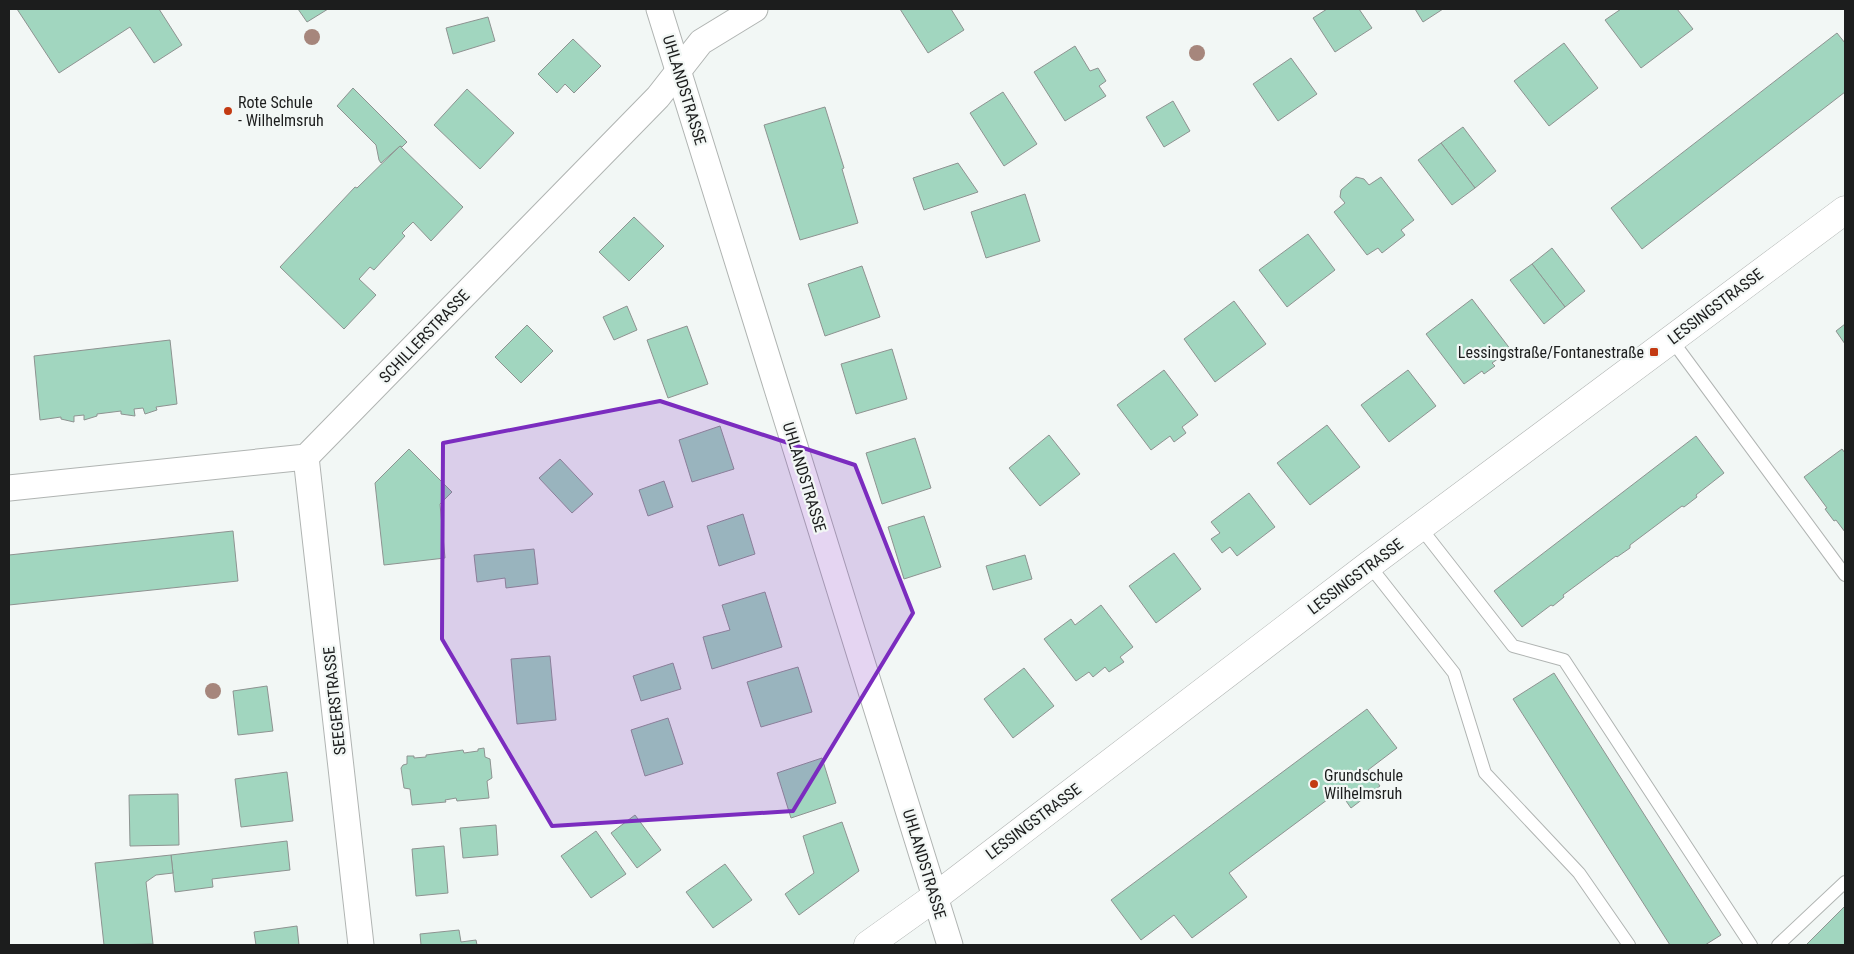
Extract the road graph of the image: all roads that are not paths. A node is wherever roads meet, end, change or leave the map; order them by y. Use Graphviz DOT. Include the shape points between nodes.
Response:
graph roads {
  1 [pos="659,9"];
  2 [pos="754,9"];
  3 [pos="678,69"];
  4 [pos="1845,210"];
  5 [pos="1671,339"];
  6 [pos="306,457"];
  7 [pos="9,488"];
  8 [pos="1420,527"];
  9 [pos="1369,565"];
  10 [pos="1845,575"];
  11 [pos="1845,882"];
  12 [pos="935,897"];
  13 [pos="361,945"];
  14 [pos="868,945"];
  15 [pos="950,945"];
  16 [pos="1630,945"];
  17 [pos="1751,945"];
  18 [pos="1778,945"];
  1 -- 3 [label="street, UHLANDSTRASSE"];
  2 -- 3 [label="street, SCHILLERSTRASSE" via="701,42"];
  3 -- 6 [label="street, SCHILLERSTRASSE" via="658,97"];
  3 -- 12 [label="street, UHLANDSTRASSE"];
  4 -- 5 [label="street, LESSINGSTRASSE"];
  5 -- 8 [label="street, LESSINGSTRASSE"];
  5 -- 10 [label="lane"];
  6 -- 7 [label="street"];
  6 -- 13 [label="street, SEEGERSTRASSE"];
  8 -- 9 [label="street, LESSINGSTRASSE"];
  8 -- 17 [label="lane" via="1513,646 1564,660"];
  9 -- 12 [label="street, LESSINGSTRASSE"];
  9 -- 16 [label="lane" via="1454,673 1485,773 1579,873"];
  11 -- 18 [label="lane"];
  12 -- 14 [label="street, LESSINGSTRASSE"];
  12 -- 15 [label="street, UHLANDSTRASSE"];
}
